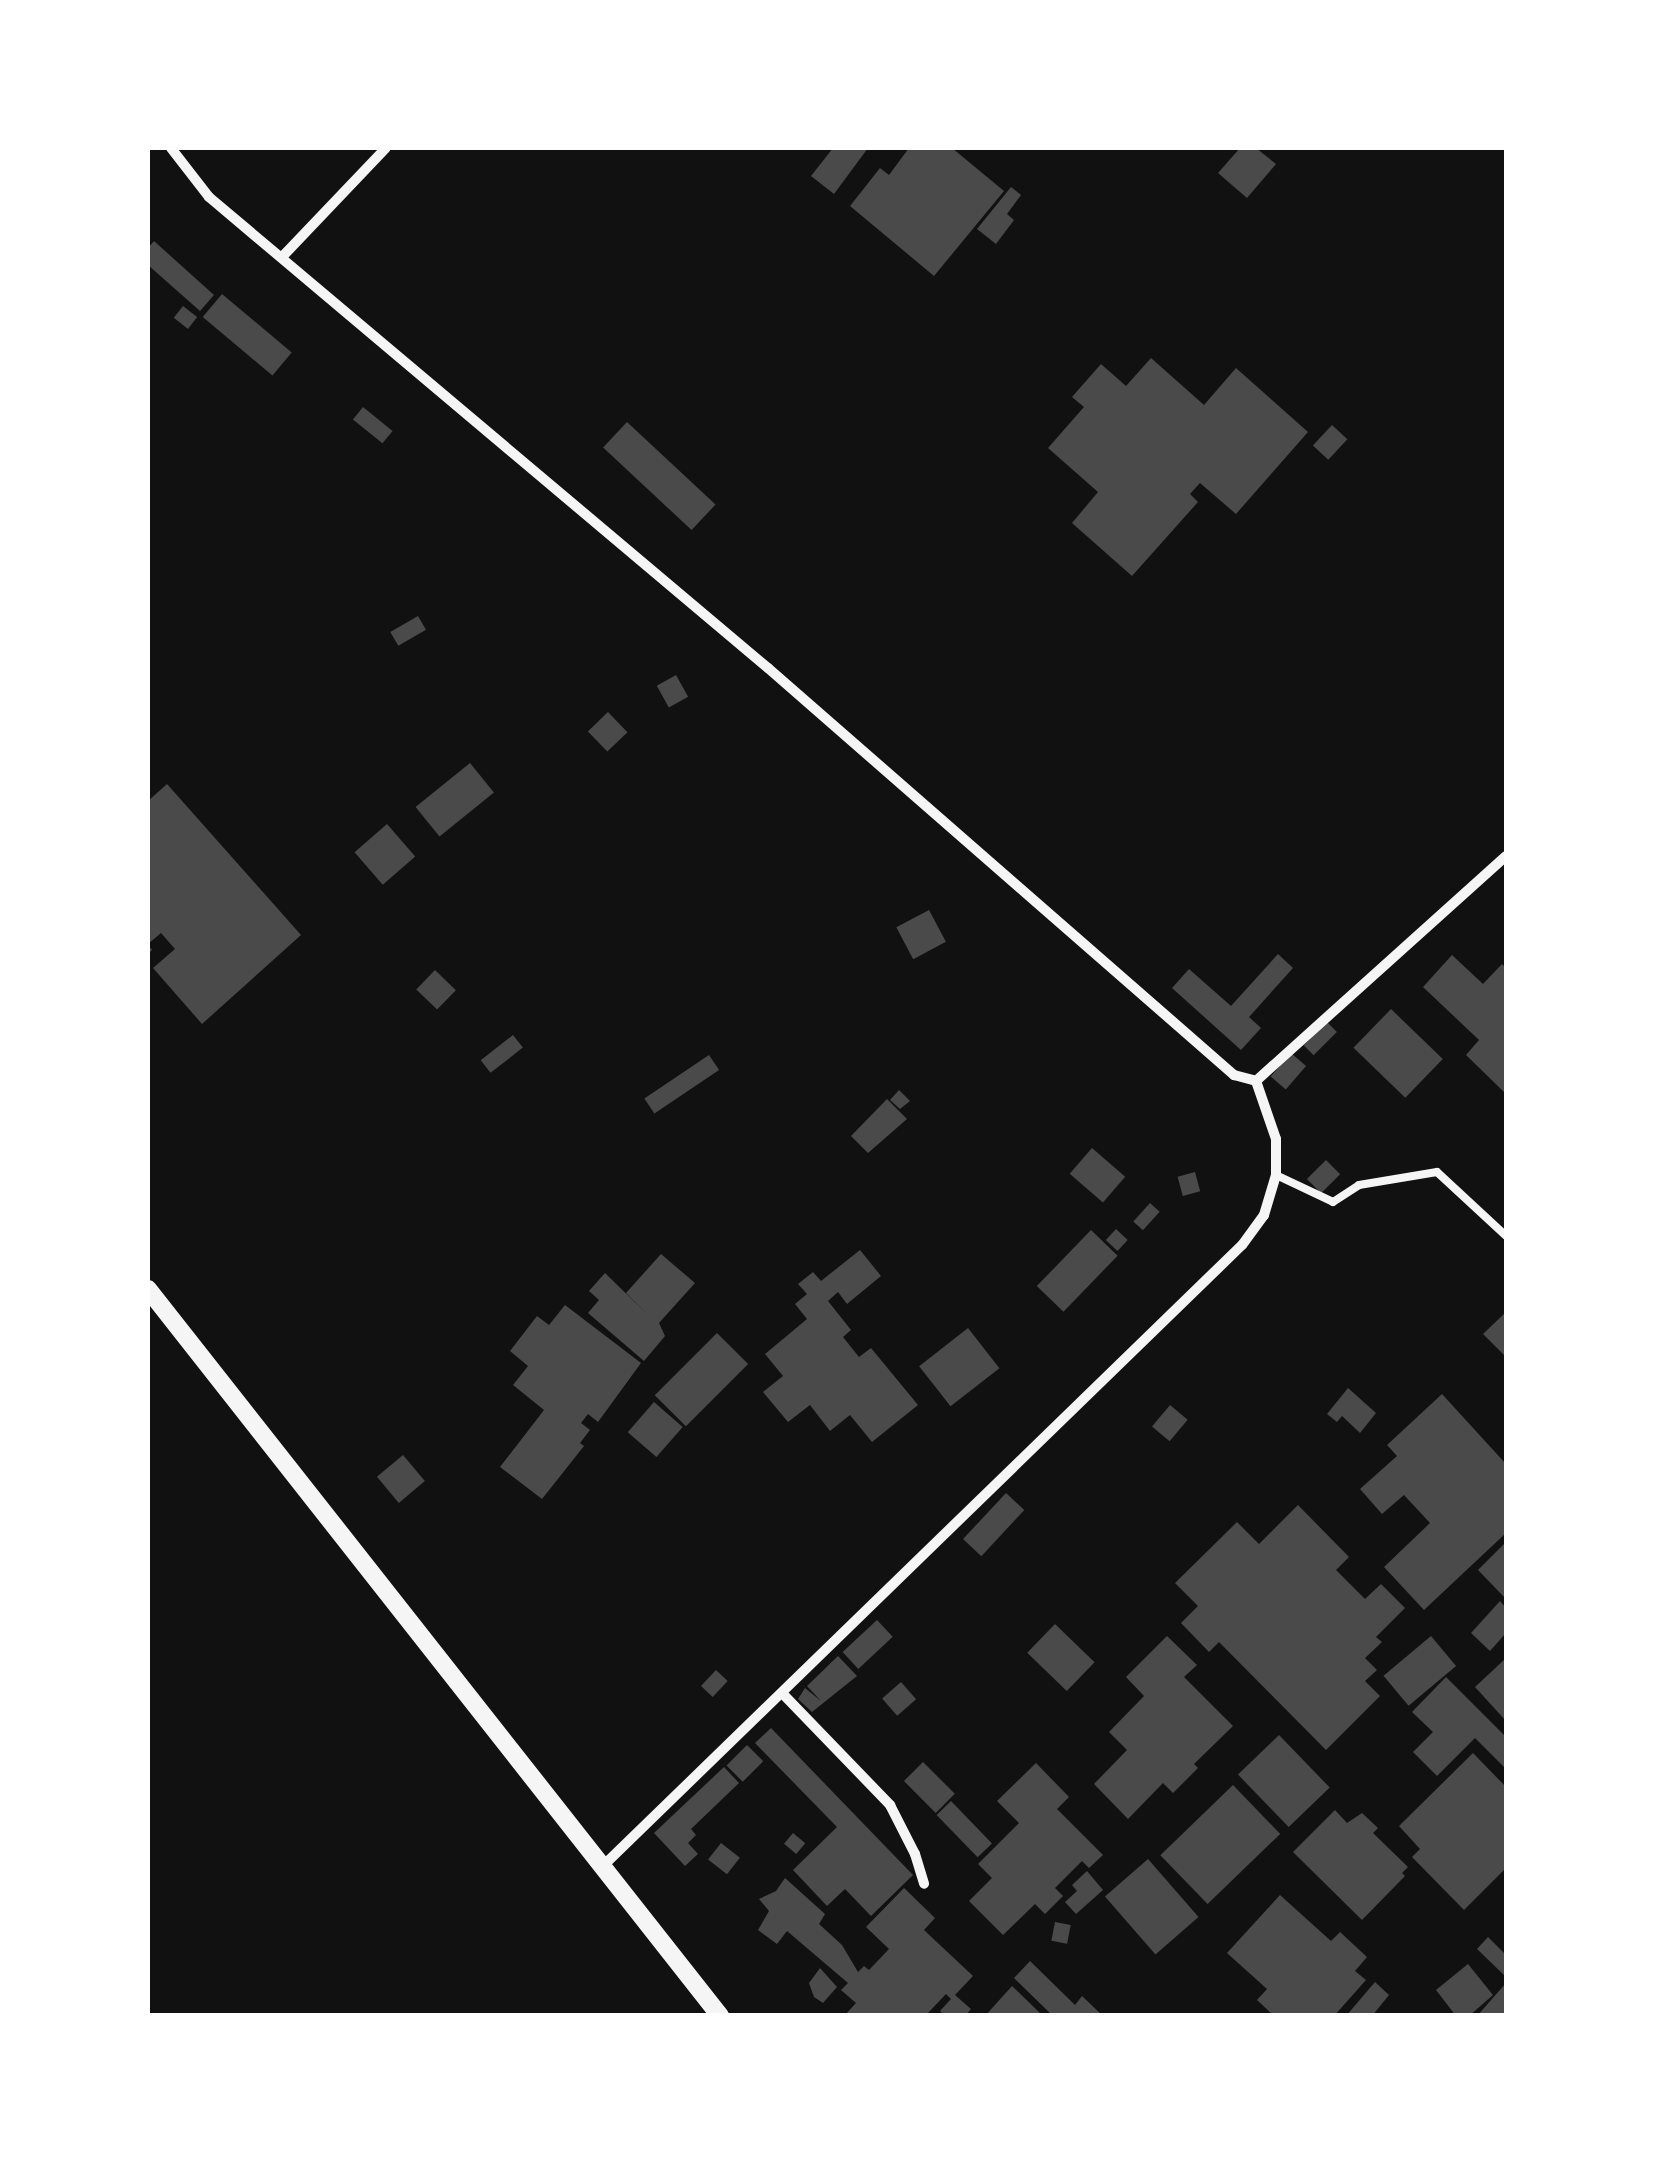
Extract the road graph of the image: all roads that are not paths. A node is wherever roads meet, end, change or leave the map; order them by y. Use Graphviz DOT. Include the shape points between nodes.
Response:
graph roads {
  1 [pos="171,148"];
  2 [pos="386,148"];
  3 [pos="283,256"];
  4 [pos="1506,856"];
  5 [pos="1256,1081"];
  6 [pos="1276,1175"];
  7 [pos="1506,1236"];
  8 [pos="148,1289"];
  9 [pos="782,1693"];
  10 [pos="602,1867"];
  11 [pos="924,1884"];
  12 [pos="720,2016"];
  1 -- 3 [label="street" via="200,188"];
  2 -- 3 [label="street"];
  3 -- 5 [label="street" via="1234,1075"];
  4 -- 5 [label="street"];
  5 -- 6 [label="street" via="1276,1139"];
  6 -- 7 [label="lane" via="1333,1202 1359,1186 1437,1172"];
  6 -- 9 [label="street" via="1264,1215 1242,1245"];
  8 -- 10 [label="street"];
  9 -- 10 [label="street"];
  9 -- 11 [label="street" via="890,1805"];
  10 -- 12 [label="street"];
}
